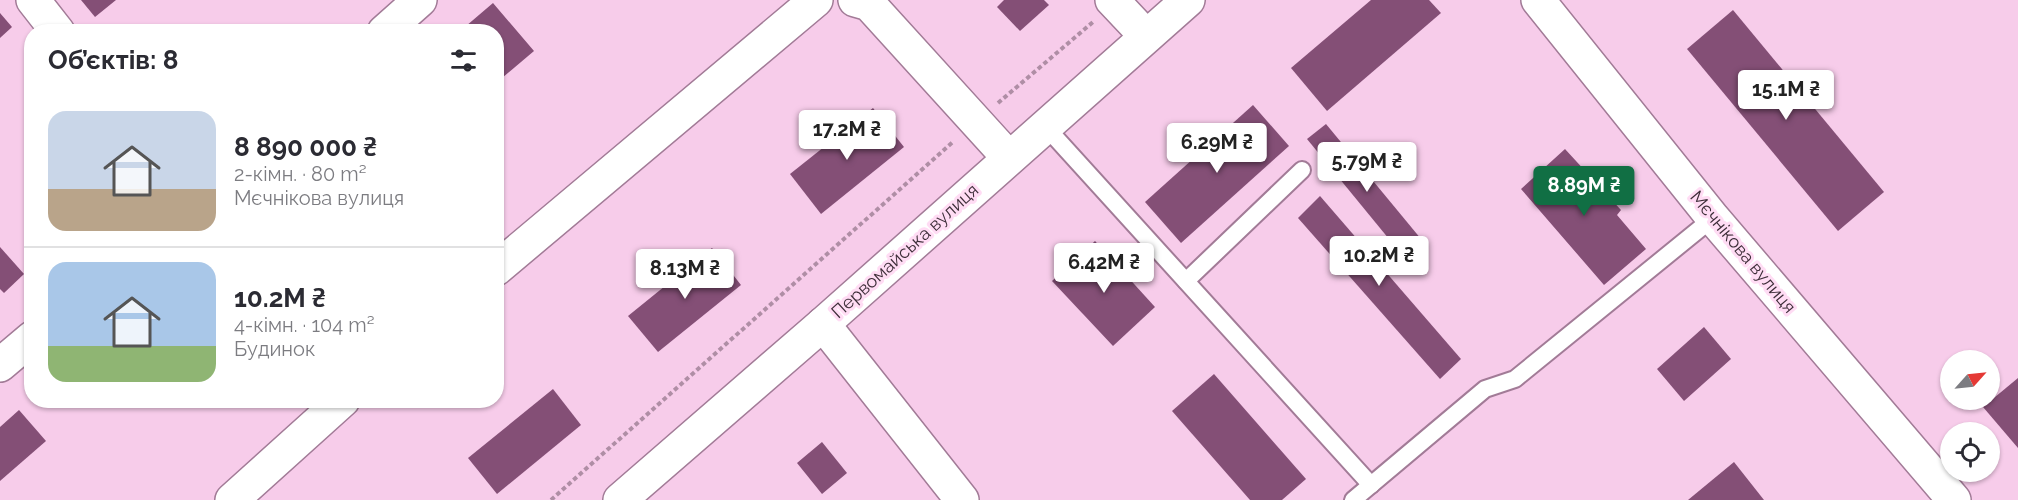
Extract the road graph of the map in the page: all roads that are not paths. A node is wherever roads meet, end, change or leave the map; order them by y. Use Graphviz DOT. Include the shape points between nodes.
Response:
graph roads {
  1 [pos="33,0"];
  2 [pos="420,0"];
  3 [pos="816,0"];
  4 [pos="855,0"];
  5 [pos="1188,0"];
  6 [pos="1538,0"];
  7 [pos="1114,2"];
  8 [pos="52,24"];
  9 [pos="393,24"];
  10 [pos="1146,36"];
  11 [pos="1046,126"];
  12 [pos="1009,158"];
  13 [pos="1302,170"];
  14 [pos="1713,218"];
  15 [pos="504,262"];
  16 [pos="1186,281"];
  17 [pos="824,324"];
  18 [pos="24,345"];
  19 [pos="0,365"];
  20 [pos="334,408"];
  21 [pos="1371,485"];
  22 [pos="232,500"];
  23 [pos="620,500"];
  24 [pos="962,500"];
  25 [pos="1353,500"];
  26 [pos="1954,500"];
  1 -- 8 [label="street"];
  2 -- 9 [label="street"];
  3 -- 15 [label="street"];
  4 -- 12 [label="street" via="869,4"];
  5 -- 10 [label="street, Первомайська вулиця"];
  6 -- 14 [label="street, Мєчнікова вулиця"];
  7 -- 10 [label="street"];
  10 -- 11 [label="street, Первомайська вулиця"];
  11 -- 12 [label="street, Первомайська вулиця"];
  11 -- 16 [label="lane"];
  12 -- 17 [label="street, Первомайська вулиця"];
  13 -- 16 [label="lane"];
  14 -- 21 [label="lane" via="1515,379 1485,389"];
  14 -- 26 [label="street, Мєчнікова вулиця"];
  16 -- 21 [label="lane"];
  17 -- 23 [label="street, Первомайська вулиця"];
  17 -- 24 [label="street"];
  18 -- 19 [label="street"];
  20 -- 22 [label="street"];
  21 -- 25 [label="lane"];
}
